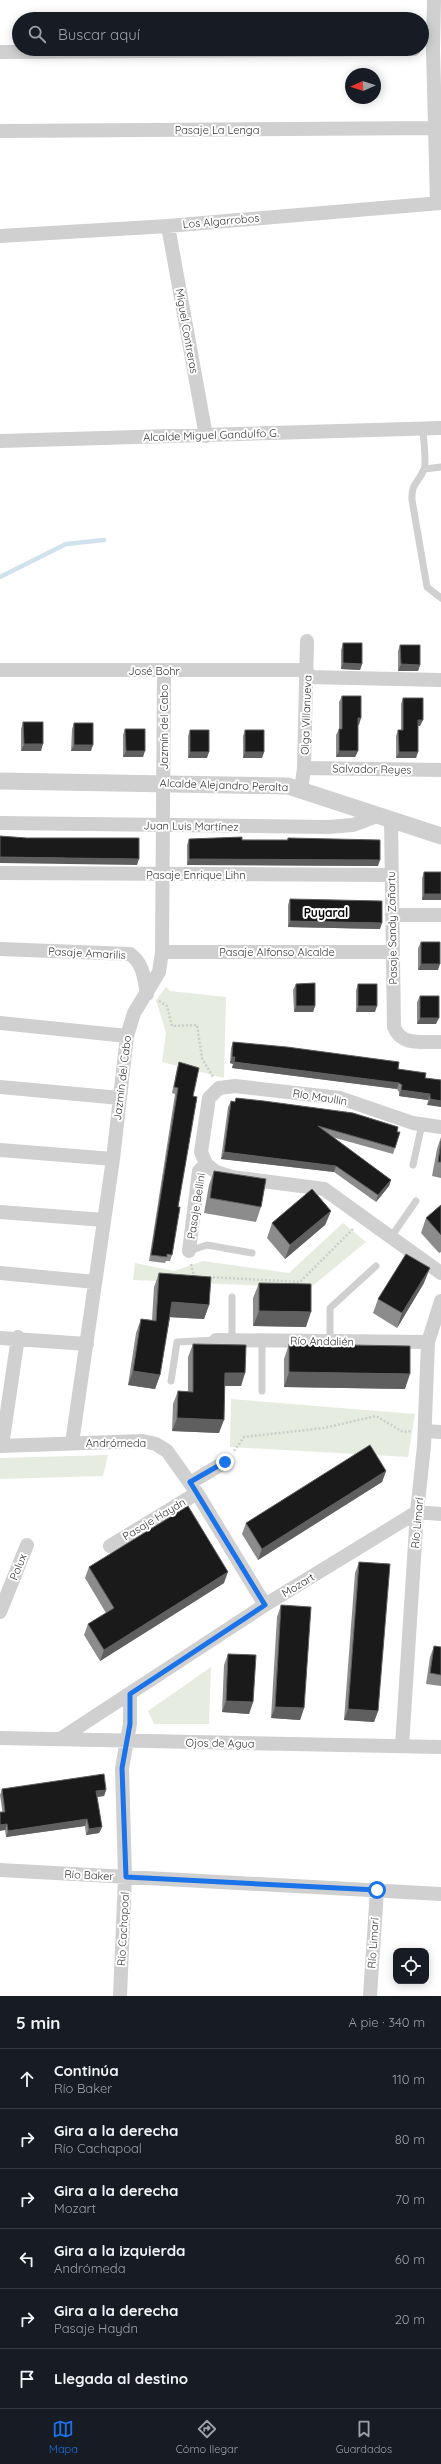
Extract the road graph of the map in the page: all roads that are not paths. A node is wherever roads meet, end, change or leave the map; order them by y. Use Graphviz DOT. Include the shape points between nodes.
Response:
graph roads {
  1 [pos="434,0"];
  2 [pos="429,35"];
  3 [pos="0,52"];
  4 [pos="12,52"];
  5 [pos="428,56"];
  6 [pos="434,128"];
  7 [pos="0,131"];
  8 [pos="439,203"];
  9 [pos="168,226"];
  10 [pos="0,236"];
  11 [pos="441,428"];
  12 [pos="423,429"];
  13 [pos="206,436"];
  14 [pos="0,441"];
  15 [pos="441,467"];
  16 [pos="424,469"];
  17 [pos="441,598"];
  18 [pos="307,641"];
  19 [pos="0,670"];
  20 [pos="164,671"];
  21 [pos="307,674"];
  22 [pos="441,680"];
  23 [pos="304,768"];
  24 [pos="441,770"];
  25 [pos="0,781"];
  26 [pos="163,783"];
  27 [pos="301,790"];
  28 [pos="386,817"];
  29 [pos="0,824"];
  30 [pos="163,826"];
  31 [pos="441,836"];
  32 [pos="0,873"];
  33 [pos="163,875"];
  34 [pos="392,875"];
  35 [pos="392,915"];
  36 [pos="441,915"];
  37 [pos="0,949"];
  38 [pos="162,952"];
  39 [pos="392,952"];
  40 [pos="147,994"];
  41 [pos="0,1023"];
  42 [pos="126,1036"];
  43 [pos="441,1042"];
  44 [pos="0,1087"];
  45 [pos="120,1098"];
  46 [pos="422,1124"];
  47 [pos="441,1127"];
  48 [pos="0,1150"];
  49 [pos="112,1159"];
  50 [pos="206,1164"];
  51 [pos="413,1165"];
  52 [pos="416,1201"];
  53 [pos="0,1212"];
  54 [pos="104,1220"];
  55 [pos="391,1237"];
  56 [pos="189,1251"];
  57 [pos="252,1253"];
  58 [pos="376,1266"];
  59 [pos="0,1273"];
  60 [pos="441,1273"];
  61 [pos="95,1282"];
  62 [pos="232,1298"];
  63 [pos="441,1301"];
  64 [pos="18,1337"];
  65 [pos="0,1338"];
  66 [pos="216,1340"];
  67 [pos="232,1340"];
  68 [pos="262,1341"];
  69 [pos="330,1341"];
  70 [pos="428,1342"];
  71 [pos="87,1344"];
  72 [pos="172,1381"];
  73 [pos="262,1391"];
  74 [pos="425,1431"];
  75 [pos="441,1432"];
  76 [pos="72,1443"];
  77 [pos="1,1446"];
  78 [pos="225,1462"];
  79 [pos="194,1488"];
  80 [pos="418,1512"];
  81 [pos="441,1514"];
  82 [pos="27,1545"];
  83 [pos="110,1546"];
  84 [pos="265,1605"];
  85 [pos="0,1612"];
  86 [pos="130,1694"];
  87 [pos="0,1738"];
  88 [pos="60,1739"];
  89 [pos="127,1742"];
  90 [pos="402,1746"];
  91 [pos="441,1747"];
  92 [pos="0,1870"];
  93 [pos="126,1877"];
  94 [pos="377,1890"];
  95 [pos="441,1894"];
  96 [pos="120,1996"];
  97 [pos="370,1996"];
  1 -- 2 [label="street"];
  3 -- 4 [label="street"];
  5 -- 6 [label="street"];
  6 -- 7 [label="street, Pasaje La Lenga"];
  6 -- 8 [label="street"];
  8 -- 9 [label="street, Los Algarrobos"];
  9 -- 10 [label="street, Los Algarrobos"];
  9 -- 13 [label="street, Miguel Contreras"];
  11 -- 12 [label="street, Alcalde Miguel Gandulfo G."];
  12 -- 13 [label="street, Alcalde Miguel Gandulfo G."];
  12 -- 16 [label="lane"];
  13 -- 14 [label="street, Alcalde Miguel Gandulfo G."];
  15 -- 16 [label="lane"];
  16 -- 17 [label="lane" via="414,482 412,500 427,587"];
  18 -- 21 [label="street, Olga Villanueva"];
  19 -- 20 [label="street, José Bohr"];
  20 -- 21 [label="street, José Bohr"];
  20 -- 26 [label="street, Jazmín del Cabo"];
  21 -- 22 [label="street, José Bohr"];
  21 -- 23 [label="street, Olga Villanueva"];
  23 -- 24 [label="street, Salvador Reyes"];
  23 -- 27 [label="street, Olga Villanueva"];
  25 -- 26 [label="street, Alcalde Alejandro Peralta"];
  26 -- 27 [label="street, Alcalde Alejandro Peralta" via="288,786"];
  26 -- 30 [label="street, Jazmín del Cabo"];
  27 -- 28 [label="street, Alcalde Alejandro Peralta"];
  28 -- 30 [label="street, Juan Luis Martínez" via="353,826"];
  28 -- 31 [label="street, Alcalde Alejandro Peralta"];
  28 -- 34 [label="street, Pasaje Sandy Zañartu"];
  29 -- 30 [label="street, Juan Luis Martínez"];
  30 -- 33 [label="street, Jazmín del Cabo"];
  32 -- 33 [label="street, Pasaje Enrique Lihn"];
  33 -- 34 [label="street, Pasaje Enrique Lihn"];
  33 -- 38 [label="street, Jazmín del Cabo"];
  34 -- 35 [label="street, Pasaje Sandy Zañartu"];
  35 -- 36 [label="street"];
  35 -- 39 [label="street, Pasaje Sandy Zañartu"];
  37 -- 40 [label="street, Pasaje Amarilis" via="130,954 137,959 142,970"];
  38 -- 39 [label="street, Pasaje Alfonso Alcalde"];
  38 -- 40 [label="street, Jazmín del Cabo" via="159,972"];
  39 -- 43 [label="street, Pasaje Sandy Zañartu" via="394,1027 397,1036 404,1041"];
  40 -- 42 [label="street, Jazmín del Cabo" via="134,1012"];
  41 -- 42 [label="street"];
  42 -- 45 [label="street, Jazmín del Cabo"];
  44 -- 45 [label="street"];
  45 -- 49 [label="street, Jazmín del Cabo"];
  46 -- 47 [label="street, Río Maullin"];
  46 -- 50 [label="street, Río Maullin" via="340,1098 235,1086 219,1088 209,1098 201,1152"];
  46 -- 51 [label="lane"];
  48 -- 49 [label="street"];
  49 -- 54 [label="street, Jazmín del Cabo"];
  50 -- 55 [label="street" via="216,1172 232,1177 324,1189"];
  50 -- 56 [label="street, Pasaje Bellini" via="199,1171"];
  52 -- 55 [label="lane"];
  53 -- 54 [label="street"];
  54 -- 61 [label="street, Jazmín del Cabo"];
  55 -- 60 [label="street"];
  56 -- 57 [label="lane" via="207,1245"];
  58 -- 69 [label="lane" via="330,1308"];
  59 -- 61 [label="street"];
  61 -- 71 [label="street, Jazmín del Cabo"];
  62 -- 67 [label="lane"];
  63 -- 70 [label="street, Río Limarí"];
  64 -- 65 [label="street"];
  64 -- 71 [label="street"];
  64 -- 77 [label="street"];
  66 -- 67 [label="street, Río Andalién"];
  66 -- 72 [label="lane" via="177,1342"];
  67 -- 68 [label="street, Río Andalién"];
  68 -- 69 [label="street, Río Andalién"];
  68 -- 73 [label="lane"];
  69 -- 70 [label="street, Río Andalién"];
  70 -- 74 [label="street, Río Limarí"];
  71 -- 76 [label="street, Jazmín del Cabo"];
  74 -- 75 [label="street"];
  74 -- 80 [label="street, Río Limarí"];
  76 -- 77 [label="street, Andrómeda"];
  76 -- 79 [label="street, Andrómeda" via="143,1441 156,1444 167,1451"];
  78 -- 79 [label="street, Pasaje Haydn"];
  79 -- 83 [label="street, Pasaje Haydn"];
  79 -- 84 [label="street, Andrómeda"];
  80 -- 81 [label="street"];
  80 -- 84 [label="street, Mozart"];
  80 -- 90 [label="street, Río Limarí"];
  82 -- 85 [label="street, Polux"];
  84 -- 86 [label="street, Mozart"];
  86 -- 88 [label="street, Mozart"];
  86 -- 89 [label="street, Río Cachapoal"];
  87 -- 88 [label="street, Ojos de Agua"];
  88 -- 89 [label="street, Ojos de Agua"];
  89 -- 90 [label="street, Ojos de Agua"];
  89 -- 93 [label="street, Río Cachapoal" via="122,1768"];
  90 -- 91 [label="street, Ojos de Agua"];
  92 -- 93 [label="street, Río Baker"];
  93 -- 94 [label="street, Río Baker"];
  93 -- 96 [label="street, Río Cachapoal"];
  94 -- 95 [label="street, Río Baker"];
  94 -- 97 [label="street, Río Limarí"];
}
